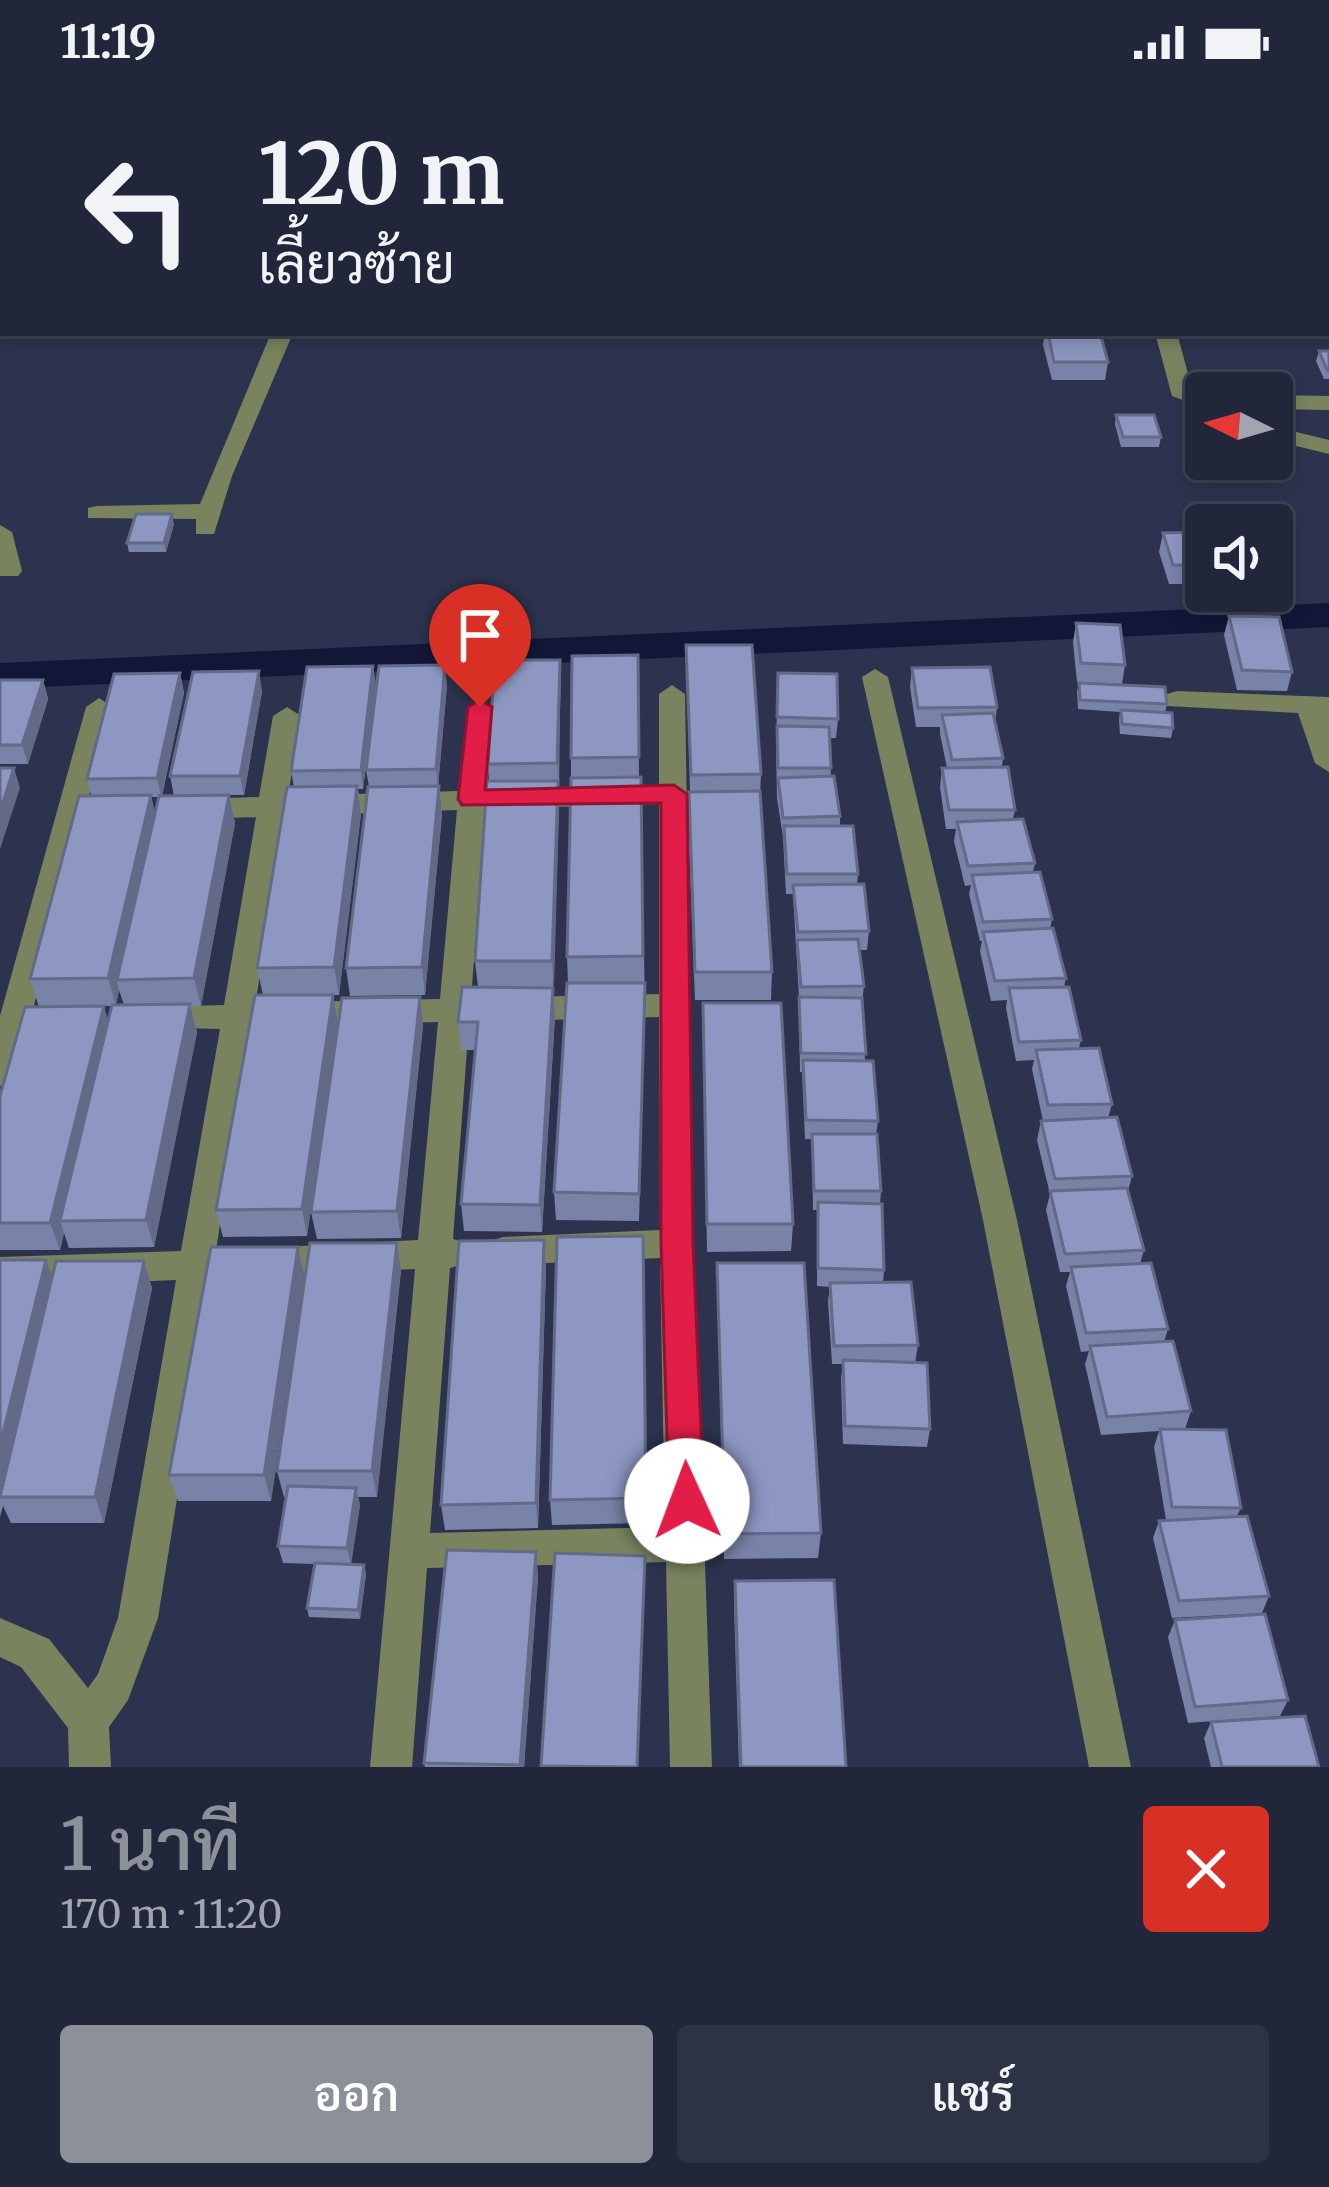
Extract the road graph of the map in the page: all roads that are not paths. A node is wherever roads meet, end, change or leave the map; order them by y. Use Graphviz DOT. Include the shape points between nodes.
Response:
graph roads {
  1 [pos="280,336"];
  2 [pos="1167,336"];
  3 [pos="1185,397"];
  4 [pos="1293,402"];
  5 [pos="1329,403"];
  6 [pos="1293,438"];
  7 [pos="1329,447"];
  8 [pos="97,513"];
  9 [pos="0,532"];
  10 [pos="9,571"];
  11 [pos="875,677"];
  12 [pos="672,694"];
  13 [pos="1177,700"];
  14 [pos="1319,706"];
  15 [pos="99,707"];
  16 [pos="480,707"];
  17 [pos="287,716"];
  18 [pos="1329,763"];
  19 [pos="674,794"];
  20 [pos="471,799"];
  21 [pos="274,808"];
  22 [pos="162,809"];
  23 [pos="675,1005"];
  24 [pos="452,1007"];
  25 [pos="234,1017"];
  26 [pos="124,1019"];
  27 [pos="0,1073"];
  28 [pos="677,1243"];
  29 [pos="436,1254"];
  30 [pos="200,1265"];
  31 [pos="0,1272"];
  32 [pos="688,1544"];
  33 [pos="411,1551"];
  34 [pos="0,1637"];
  35 [pos="88,1721"];
  36 [pos="91,1767"];
  37 [pos="391,1767"];
  38 [pos="691,1767"];
  39 [pos="1110,1767"];
  1 -- 8 [label="street" via="208,520"];
  2 -- 3 [label="street"];
  4 -- 5 [label="street"];
  6 -- 7 [label="street"];
  9 -- 10 [label="street"];
  11 -- 39 [label="street" via="1065,1517"];
  12 -- 19 [label="street"];
  13 -- 14 [label="street"];
  14 -- 18 [label="street"];
  15 -- 27 [label="street" via="84,810 25,1021"];
  16 -- 20 [label="street"];
  17 -- 21 [label="street"];
  19 -- 20 [label="street"];
  19 -- 23 [label="street"];
  20 -- 21 [label="street"];
  20 -- 24 [label="street"];
  21 -- 22 [label="street"];
  21 -- 25 [label="street"];
  23 -- 24 [label="street"];
  23 -- 28 [label="street"];
  24 -- 25 [label="street"];
  24 -- 29 [label="street"];
  25 -- 26 [label="street"];
  25 -- 30 [label="street"];
  28 -- 29 [label="street"];
  28 -- 32 [label="street"];
  29 -- 30 [label="street"];
  29 -- 33 [label="street"];
  30 -- 31 [label="street"];
  30 -- 35 [label="street" via="138,1618 114,1686"];
  32 -- 33 [label="street"];
  32 -- 38 [label="street"];
  33 -- 37 [label="street"];
  34 -- 35 [label="street" via="35,1653"];
  35 -- 36 [label="street"];
}
